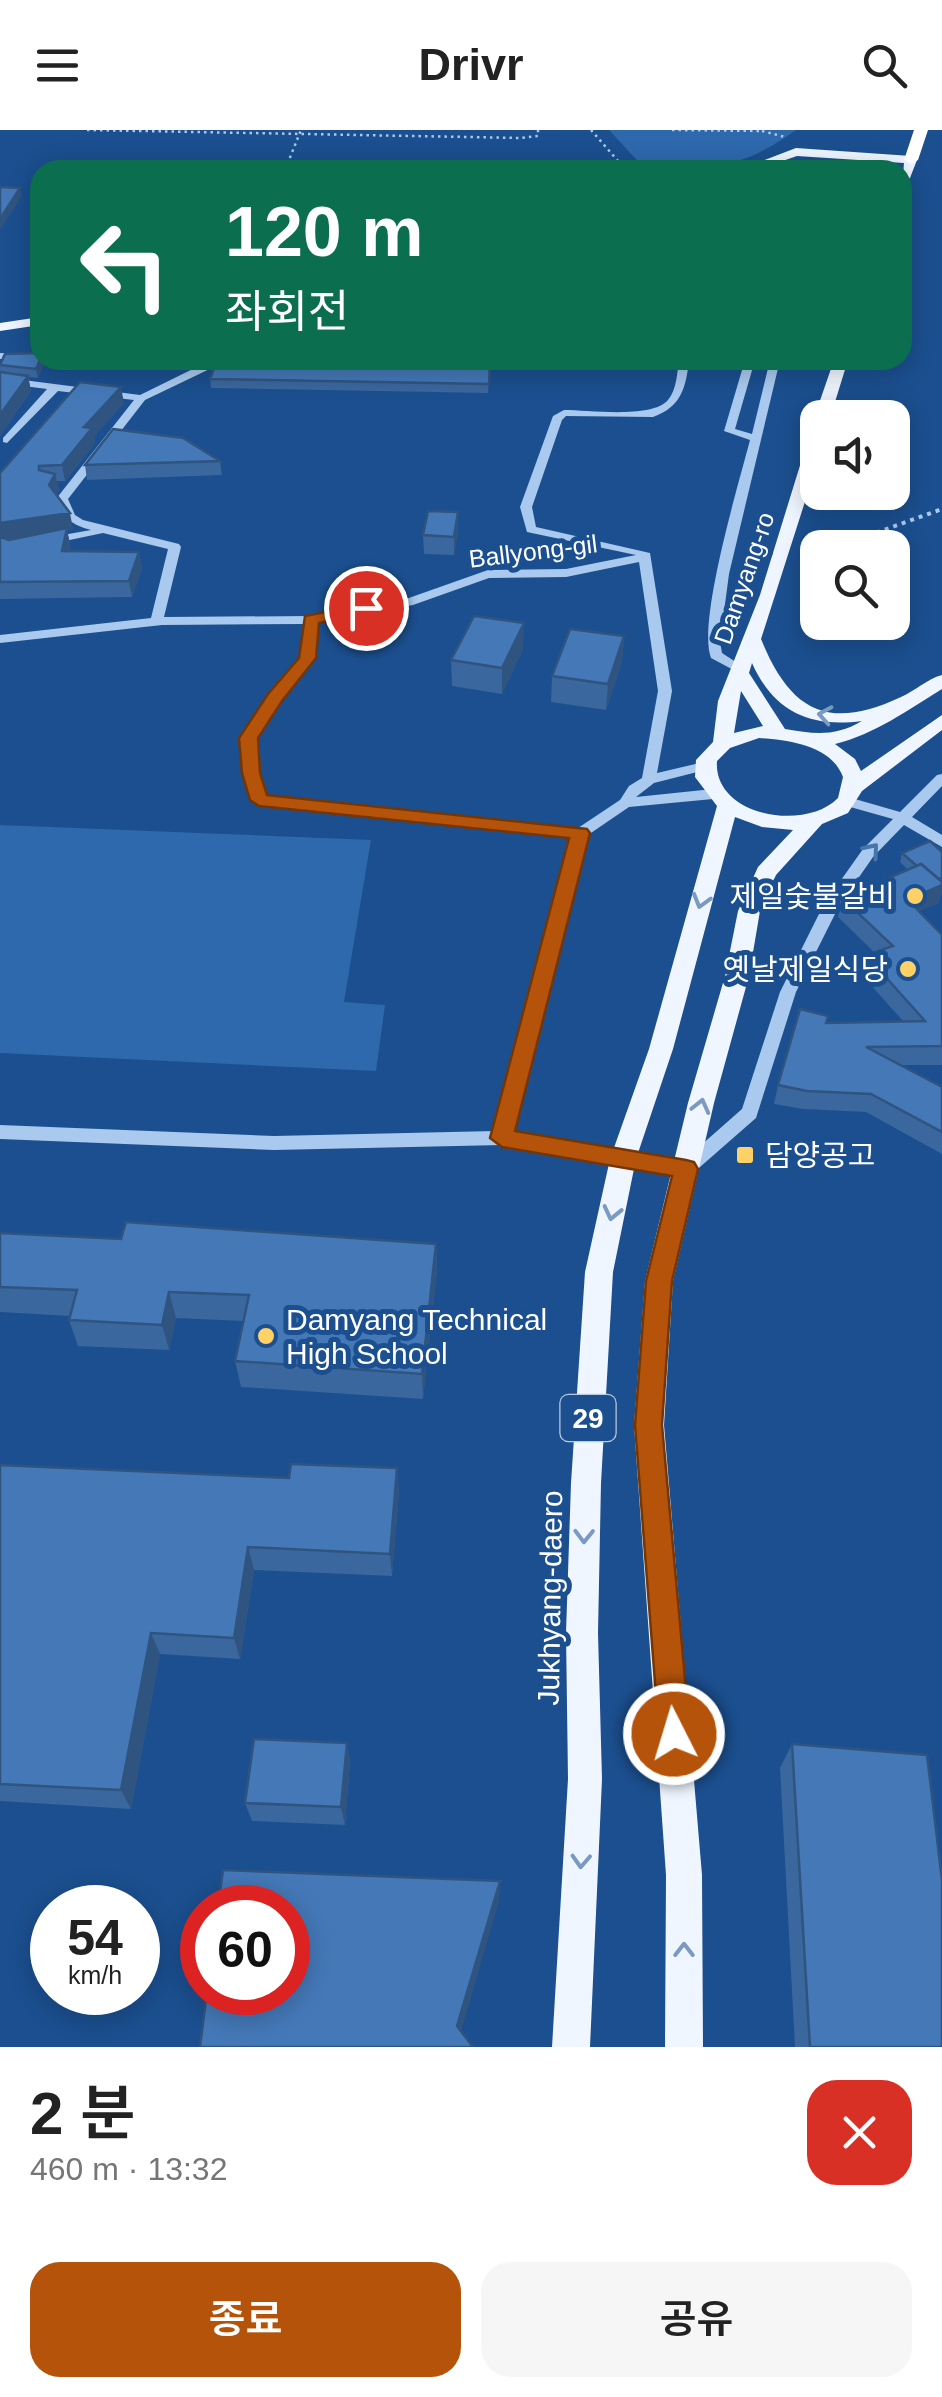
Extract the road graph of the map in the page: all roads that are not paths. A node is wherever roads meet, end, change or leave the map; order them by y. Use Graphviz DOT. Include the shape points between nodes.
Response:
graph roads {
  1 [pos="921,130"];
  2 [pos="773,160"];
  3 [pos="911,160"];
  4 [pos="30,322"];
  5 [pos="0,327"];
  6 [pos="0,356"];
  7 [pos="30,357"];
  8 [pos="198,370"];
  9 [pos="683,370"];
  10 [pos="747,370"];
  11 [pos="772,370"];
  12 [pos="838,370"];
  13 [pos="0,380"];
  14 [pos="56,386"];
  15 [pos="142,398"];
  16 [pos="828,400"];
  17 [pos="755,438"];
  18 [pos="7,440"];
  19 [pos="800,493"];
  20 [pos="107,530"];
  21 [pos="0,547"];
  22 [pos="645,557"];
  23 [pos="311,620"];
  24 [pos="157,621"];
  25 [pos="751,637"];
  26 [pos="0,639"];
  27 [pos="740,672"];
  28 [pos="942,681"];
  29 [pos="918,697"];
  30 [pos="942,721"];
  31 [pos="776,732"];
  32 [pos="818,742"];
  33 [pos="722,743"];
  34 [pos="704,766"];
  35 [pos="942,778"];
  36 [pos="649,780"];
  37 [pos="851,794"];
  38 [pos="720,801"];
  39 [pos="626,803"];
  40 [pos="901,817"];
  41 [pos="812,821"];
  42 [pos="580,833"];
  43 [pos="942,842"];
  44 [pos="0,1132"];
  45 [pos="502,1138"];
  46 [pos="624,1160"];
  47 [pos="686,1169"];
  48 [pos="571,2047"];
  49 [pos="684,2047"];
  1 -- 3 [label="highway"];
  2 -- 3 [label="main road" via="796,152"];
  4 -- 5 [label="main road"];
  6 -- 7 [label="street"];
  8 -- 15 [label="street"];
  9 -- 22 [label="street, Ballyong-gil" via="680,396 667,409 556,418 526,507 531,529"];
  10 -- 17 [label="street" via="729,430"];
  11 -- 17 [label="street"];
  12 -- 16 [label="main road"];
  13 -- 14 [label="street"];
  14 -- 15 [label="street"];
  14 -- 18 [label="street"];
  15 -- 20 [label="street" via="62,499 79,523"];
  17 -- 27 [label="street" via="713,642 716,655"];
  19 -- 25 [label="main road, Damyang-ro"];
  20 -- 21 [label="street"];
  20 -- 24 [label="street" via="174,547"];
  22 -- 23 [label="street, Ballyong-gil" via="566,573 488,574 409,602"];
  22 -- 36 [label="street" via="666,690"];
  23 -- 24 [label="street, Ballyong-gil"];
  23 -- 42 [label="street" via="308,658 248,738 259,800"];
  24 -- 26 [label="street, Ballyong-gil"];
  25 -- 27 [label="main road, Damyang-ro"];
  29 -- 25 [label="main road, one-way" via="858,718 800,709 773,686"];
  27 -- 31 [label="main road, Damyang-ro"];
  27 -- 33 [label="main road"];
  28 -- 29 [label="main road"];
  29 -- 32 [label="main road" via="856,732"];
  30 -- 37 [label="main road"];
  31 -- 32 [label="main road"];
  31 -- 33 [label="main road"];
  32 -- 37 [label="main road" via="851,770"];
  33 -- 34 [label="main road"];
  34 -- 36 [label="street"];
  34 -- 38 [label="main road"];
  35 -- 40 [label="street"];
  36 -- 39 [label="street"];
  37 -- 40 [label="street"];
  37 -- 41 [label="main road" via="834,814"];
  38 -- 39 [label="street"];
  38 -- 41 [label="main road" via="768,822"];
  38 -- 46 [label="main road, Jukhyang-daero / 29, one-way" via="661,1049"];
  39 -- 42 [label="street"];
  40 -- 43 [label="street"];
  47 -- 40 [label="street, one-way" via="750,1113 788,992 832,904"];
  47 -- 41 [label="main road, 29, one-way" via="749,910 766,872"];
  42 -- 45 [label="street"];
  44 -- 45 [label="street" via="274,1143"];
  45 -- 46 [label="street"];
  46 -- 47 [label="street"];
  46 -- 48 [label="main road, Jukhyang-daero / 29, one-way" via="592,1333 584,1779"];
  49 -- 47 [label="main road, 29, one-way" via="684,1875 649,1425 659,1281"];
}
